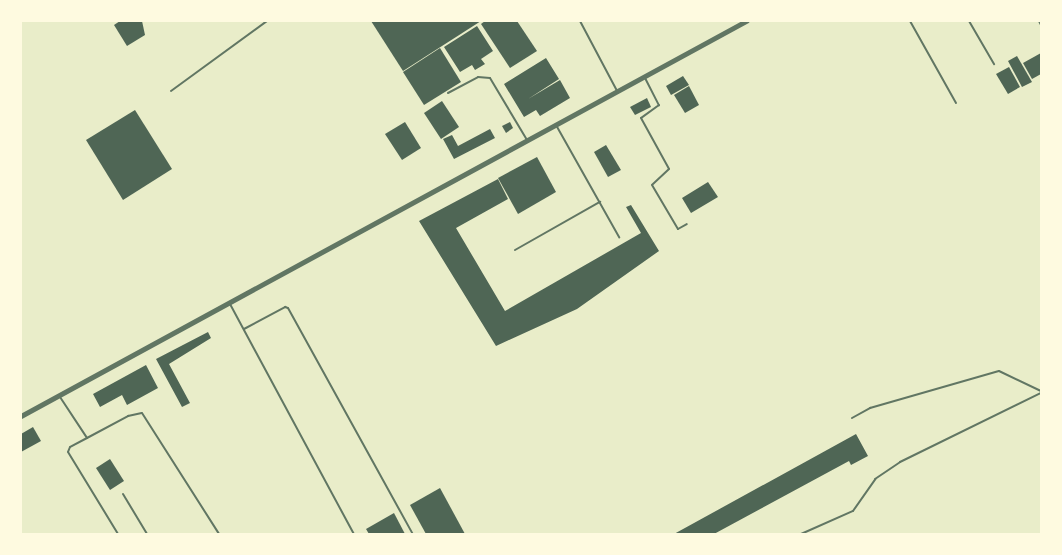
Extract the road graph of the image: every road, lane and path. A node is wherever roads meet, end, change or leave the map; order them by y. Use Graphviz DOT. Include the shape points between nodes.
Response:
graph roads {
  1 [pos="267,21"];
  2 [pos="580,21"];
  3 [pos="746,21"];
  4 [pos="910,21"];
  5 [pos="970,21"];
  6 [pos="1039,21"];
  7 [pos="1041,25"];
  8 [pos="994,64"];
  9 [pos="644,76"];
  10 [pos="171,91"];
  11 [pos="617,91"];
  12 [pos="448,93"];
  13 [pos="956,103"];
  14 [pos="556,124"];
  15 [pos="527,140"];
  16 [pos="600,202"];
  17 [pos="687,224"];
  18 [pos="619,237"];
  19 [pos="515,250"];
  20 [pos="229,302"];
  21 [pos="244,329"];
  22 [pos="1041,392"];
  23 [pos="58,395"];
  24 [pos="21,416"];
  25 [pos="852,418"];
  26 [pos="87,438"];
  27 [pos="124,494"];
  28 [pos="118,534"];
  29 [pos="147,534"];
  30 [pos="219,534"];
  31 [pos="354,534"];
  32 [pos="413,534"];
  33 [pos="802,534"];
  1 -- 10 [label="lane"];
  2 -- 11 [label="lane"];
  3 -- 9 [label="street"];
  4 -- 13 [label="lane"];
  5 -- 8 [label="lane"];
  6 -- 7 [label="lane"];
  9 -- 11 [label="street"];
  9 -- 17 [label="lane" via="659,105 641,118 669,169 652,185 678,229"];
  11 -- 14 [label="street"];
  12 -- 15 [label="lane" via="478,77 490,78"];
  14 -- 15 [label="street"];
  14 -- 16 [label="lane"];
  15 -- 20 [label="street"];
  16 -- 18 [label="lane"];
  16 -- 19 [label="lane"];
  20 -- 21 [label="lane"];
  20 -- 23 [label="street"];
  21 -- 31 [label="lane"];
  21 -- 32 [label="lane" via="287,306"];
  22 -- 25 [label="lane" via="999,371 898,399"];
  22 -- 33 [label="lane" via="900,462 875,479 853,511"];
  23 -- 24 [label="street"];
  23 -- 26 [label="lane"];
  26 -- 28 [label="lane" via="70,447 68,452"];
  26 -- 30 [label="lane" via="128,416 142,413"];
  27 -- 29 [label="lane"];
}
